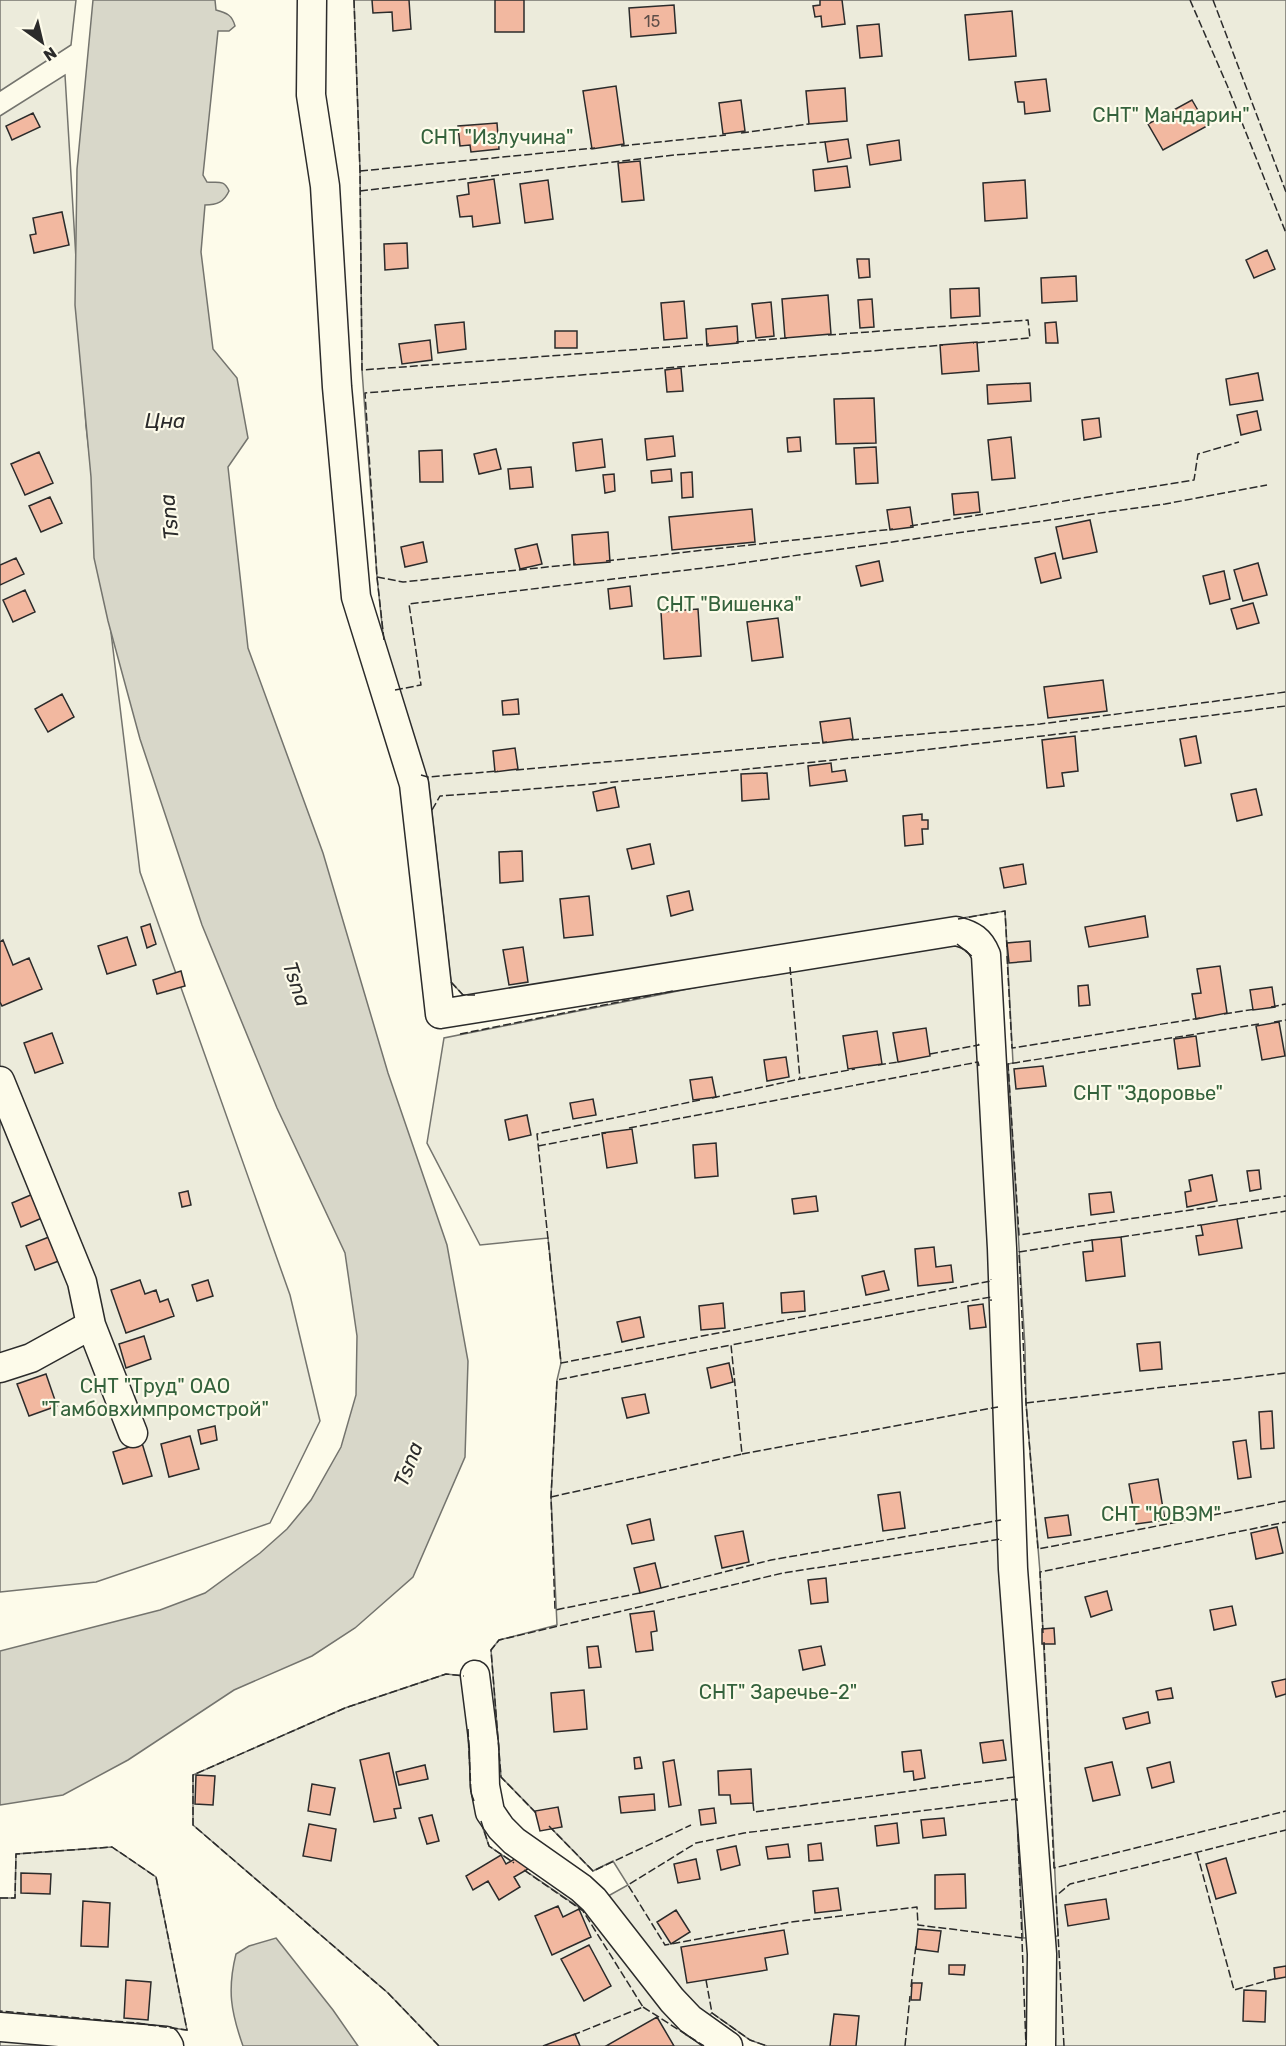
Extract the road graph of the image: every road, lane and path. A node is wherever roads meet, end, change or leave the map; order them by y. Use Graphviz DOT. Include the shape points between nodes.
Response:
graph roads {
  1 [pos="312,0"];
  2 [pos="0,1081"];
  3 [pos="91,1325"];
  4 [pos="0,1368"];
  5 [pos="132,1433"];
  6 [pos="475,1675"];
  7 [pos="0,2027"];
  8 [pos="169,2046"];
  9 [pos="728,2046"];
  10 [pos="1041,2046"];
  1 -- 10 [label="street" via="311,95 325,186 337,387 356,597 414,784 440,1014 956,931 977,940 986,955 1002,1248 1013,1569 1042,1954"];
  2 -- 3 [label="street" via="82,1282"];
  3 -- 4 [label="street" via="31,1358"];
  3 -- 5 [label="street"];
  6 -- 9 [label="street" via="490,1812 514,1841 594,1900 672,2000 690,2019"];
  7 -- 8 [label="street" via="166,2041"];
}
